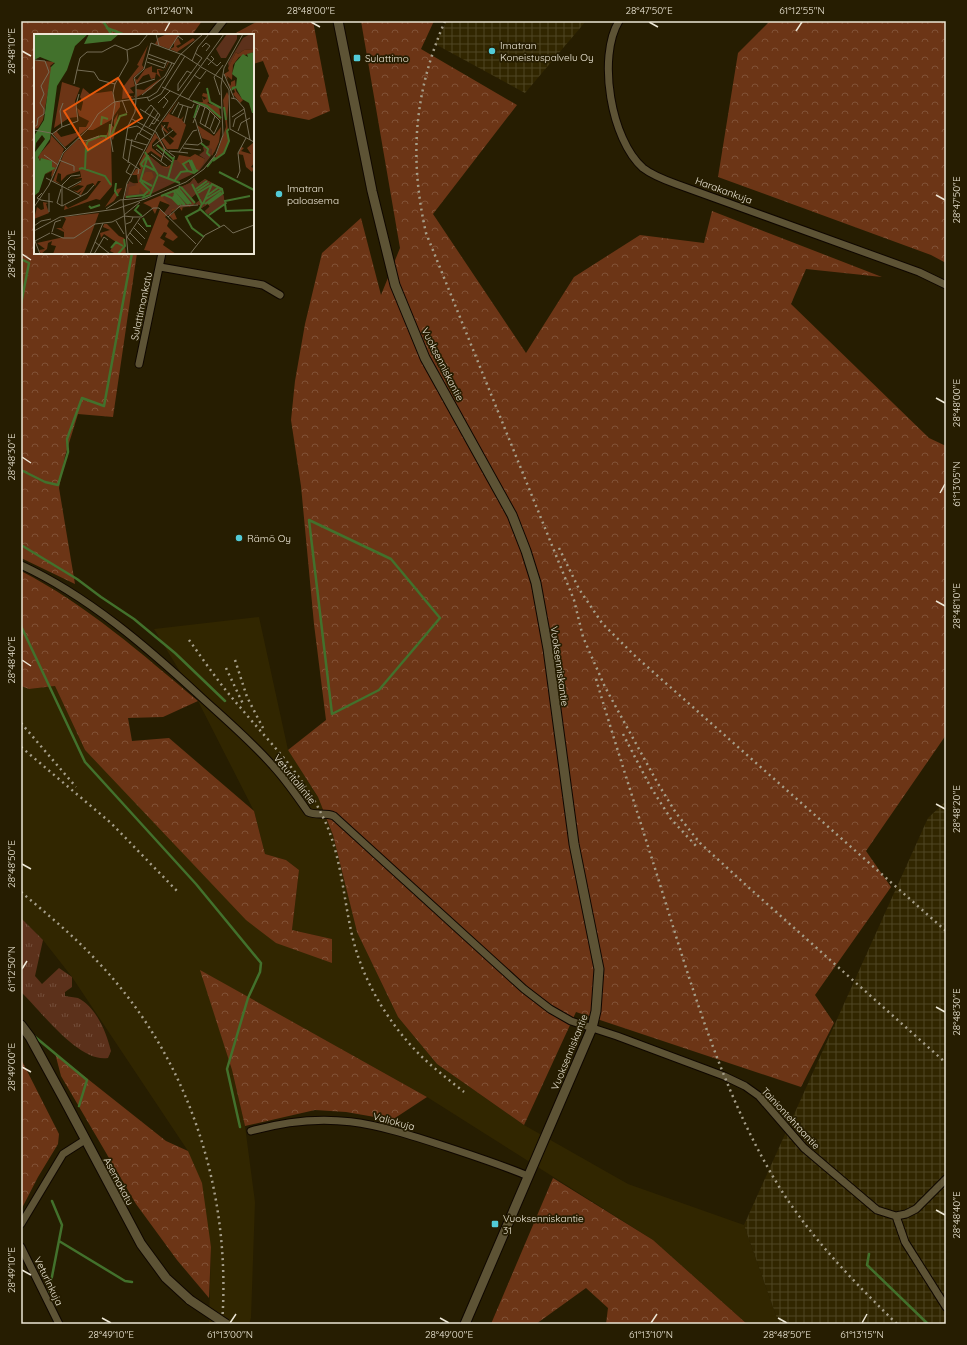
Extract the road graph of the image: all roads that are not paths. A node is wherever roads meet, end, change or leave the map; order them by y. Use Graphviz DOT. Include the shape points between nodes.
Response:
graph roads {
  1 [pos="223,21"];
  2 [pos="338,21"];
  3 [pos="619,21"];
  4 [pos="213,34"];
  5 [pos="162,254"];
  6 [pos="160,267"];
  7 [pos="946,285"];
  8 [pos="280,295"];
  9 [pos="138,364"];
  10 [pos="21,565"];
  11 [pos="21,1025"];
  12 [pos="592,1028"];
  13 [pos="251,1131"];
  14 [pos="85,1140"];
  15 [pos="528,1176"];
  16 [pos="946,1179"];
  17 [pos="896,1216"];
  18 [pos="21,1224"];
  19 [pos="21,1247"];
  20 [pos="946,1307"];
  21 [pos="59,1324"];
  22 [pos="226,1324"];
  23 [pos="465,1324"];
  1 -- 4 [label="street"];
  2 -- 12 [label="street, Vuoksenniskantie" via="372,192 395,284 426,358 512,515 536,583 548,650 574,844 599,969"];
  3 -- 7 [label="street, Harakankuja" via="610,48 609,91 621,136 643,167 658,177 920,272"];
  5 -- 6 [label="street, Sulattimonkatu"];
  6 -- 8 [label="street" via="264,285"];
  6 -- 9 [label="street, Sulattimonkatu"];
  10 -- 12 [label="street, Veturitallintie" via="78,598 136,641 246,738 274,767 308,812 334,816 524,989 550,1009 571,1021"];
  11 -- 14 [label="street, Asemakatu" via="30,1037"];
  12 -- 15 [label="street, Vuoksenniskantie"];
  12 -- 17 [label="street, Tainiontehtaantie" via="745,1086 759,1096 804,1148 869,1205"];
  13 -- 15 [label="street, Valiokuja" via="296,1121 350,1120 407,1134"];
  14 -- 18 [label="street" via="63,1154"];
  14 -- 22 [label="street, Asemakatu, bridge" via="148,1256 166,1278 190,1300"];
  15 -- 23 [label="street, Vuoksenniskantie"];
  16 -- 17 [label="street" via="916,1209"];
  17 -- 20 [label="street" via="905,1242"];
  19 -- 21 [label="street, Veturinkuja"];
}
